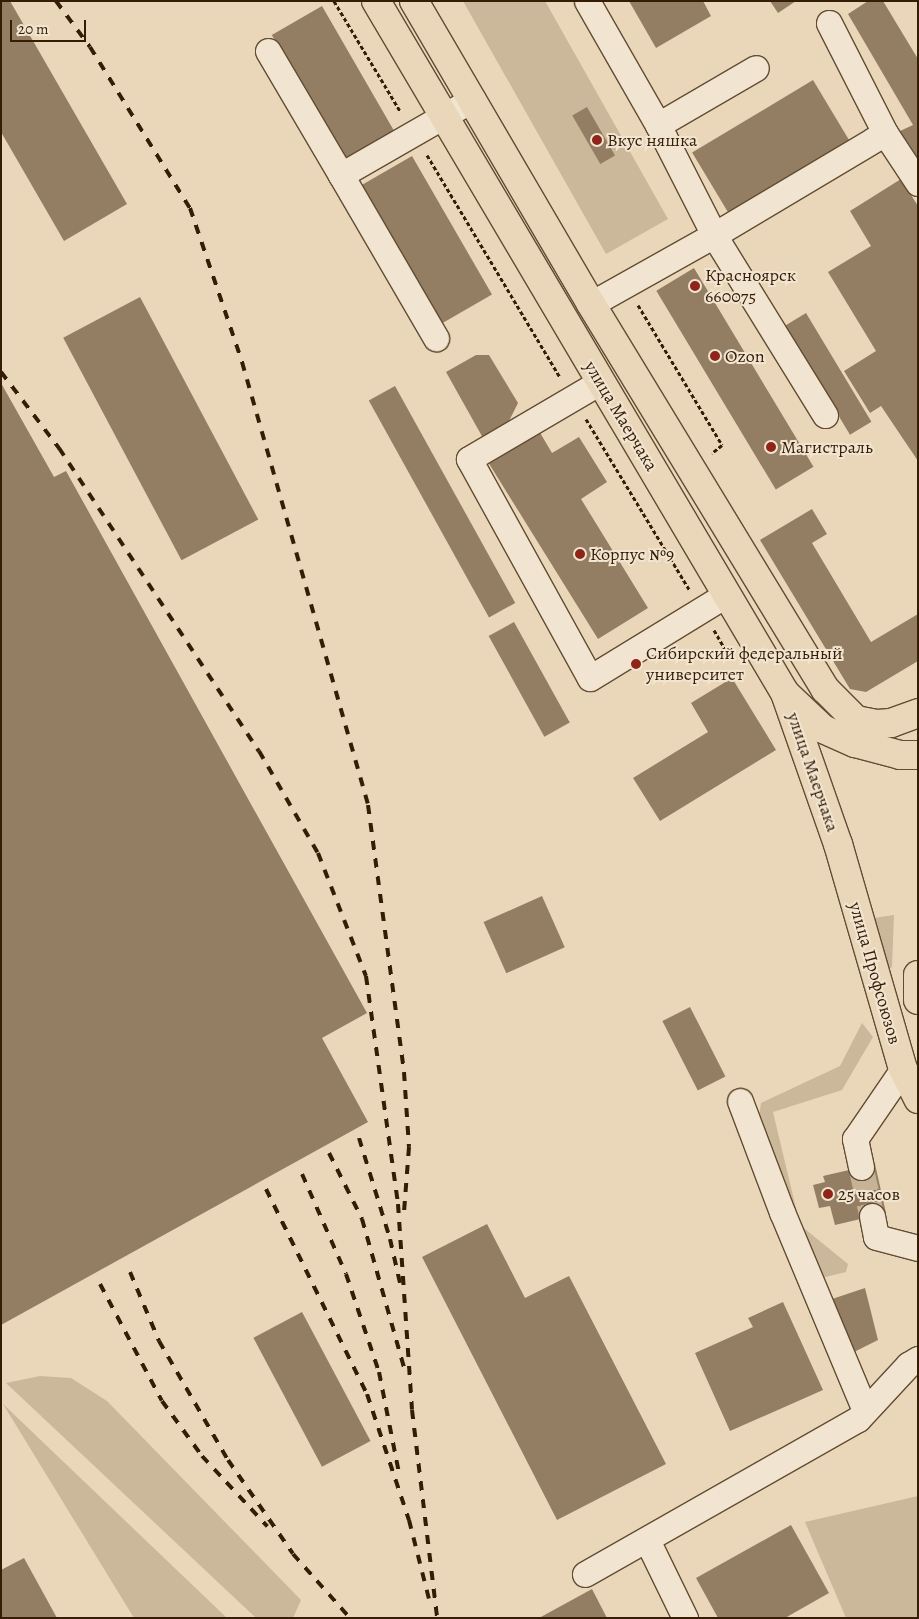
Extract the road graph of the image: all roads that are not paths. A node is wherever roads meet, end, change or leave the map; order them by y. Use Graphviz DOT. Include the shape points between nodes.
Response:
graph roads {
  1 [pos="376,1"];
  2 [pos="414,1"];
  3 [pos="587,1"];
  4 [pos="829,23"];
  5 [pos="268,51"];
  6 [pos="756,68"];
  7 [pos="473,99"];
  8 [pos="444,115"];
  9 [pos="658,125"];
  10 [pos="885,133"];
  11 [pos="342,175"];
  12 [pos="918,183"];
  13 [pos="714,235"];
  14 [pos="600,300"];
  15 [pos="436,338"];
  16 [pos="600,382"];
  17 [pos="825,415"];
  18 [pos="727,594"];
  19 [pos="785,693"];
  20 [pos="918,713"];
  21 [pos="918,755"];
  22 [pos="838,844"];
  23 [pos="918,975"];
  24 [pos="918,1000"];
  25 [pos="903,1069"];
  26 [pos="918,1099"];
  27 [pos="740,1101"];
  28 [pos="861,1167"];
  29 [pos="872,1216"];
  30 [pos="918,1248"];
  31 [pos="918,1359"];
  32 [pos="866,1410"];
  33 [pos="647,1540"];
  34 [pos="585,1574"];
  35 [pos="685,1618"];
  1 -- 8 [label="main road, улица Маерчака"];
  2 -- 7 [label="main road, улица Маерчака"];
  3 -- 9 [label="lane"];
  4 -- 10 [label="lane"];
  5 -- 11 [label="lane"];
  6 -- 9 [label="lane"];
  7 -- 8 [label="lane"];
  7 -- 14 [label="main road, улица Маерчака"];
  8 -- 11 [label="lane"];
  8 -- 16 [label="main road, улица Маерчака"];
  9 -- 13 [label="lane"];
  10 -- 12 [label="lane"];
  10 -- 13 [label="lane"];
  11 -- 15 [label="lane"];
  13 -- 14 [label="lane"];
  13 -- 17 [label="lane"];
  14 -- 20 [label="main road, улица Маерчака" via="826,689 856,720 877,724"];
  16 -- 18 [label="main road, улица Маерчака"];
  16 -- 18 [label="lane" via="469,459 590,678"];
  18 -- 19 [label="main road, улица Маерчака"];
  19 -- 21 [label="main road" via="823,729 855,743 900,755"];
  19 -- 22 [label="main road, улица Маерчака"];
  22 -- 25 [label="main road, улица Профсоюзов"];
  23 -- 24 [label="main road"];
  25 -- 26 [label="main road, улица Профсоюзов"];
  25 -- 28 [label="lane" via="855,1139"];
  27 -- 32 [label="lane" via="782,1212"];
  29 -- 30 [label="lane" via="876,1237"];
  31 -- 32 [label="lane" via="908,1365"];
  32 -- 33 [label="lane" via="858,1419"];
  33 -- 34 [label="lane"];
  33 -- 35 [label="lane"];
}
